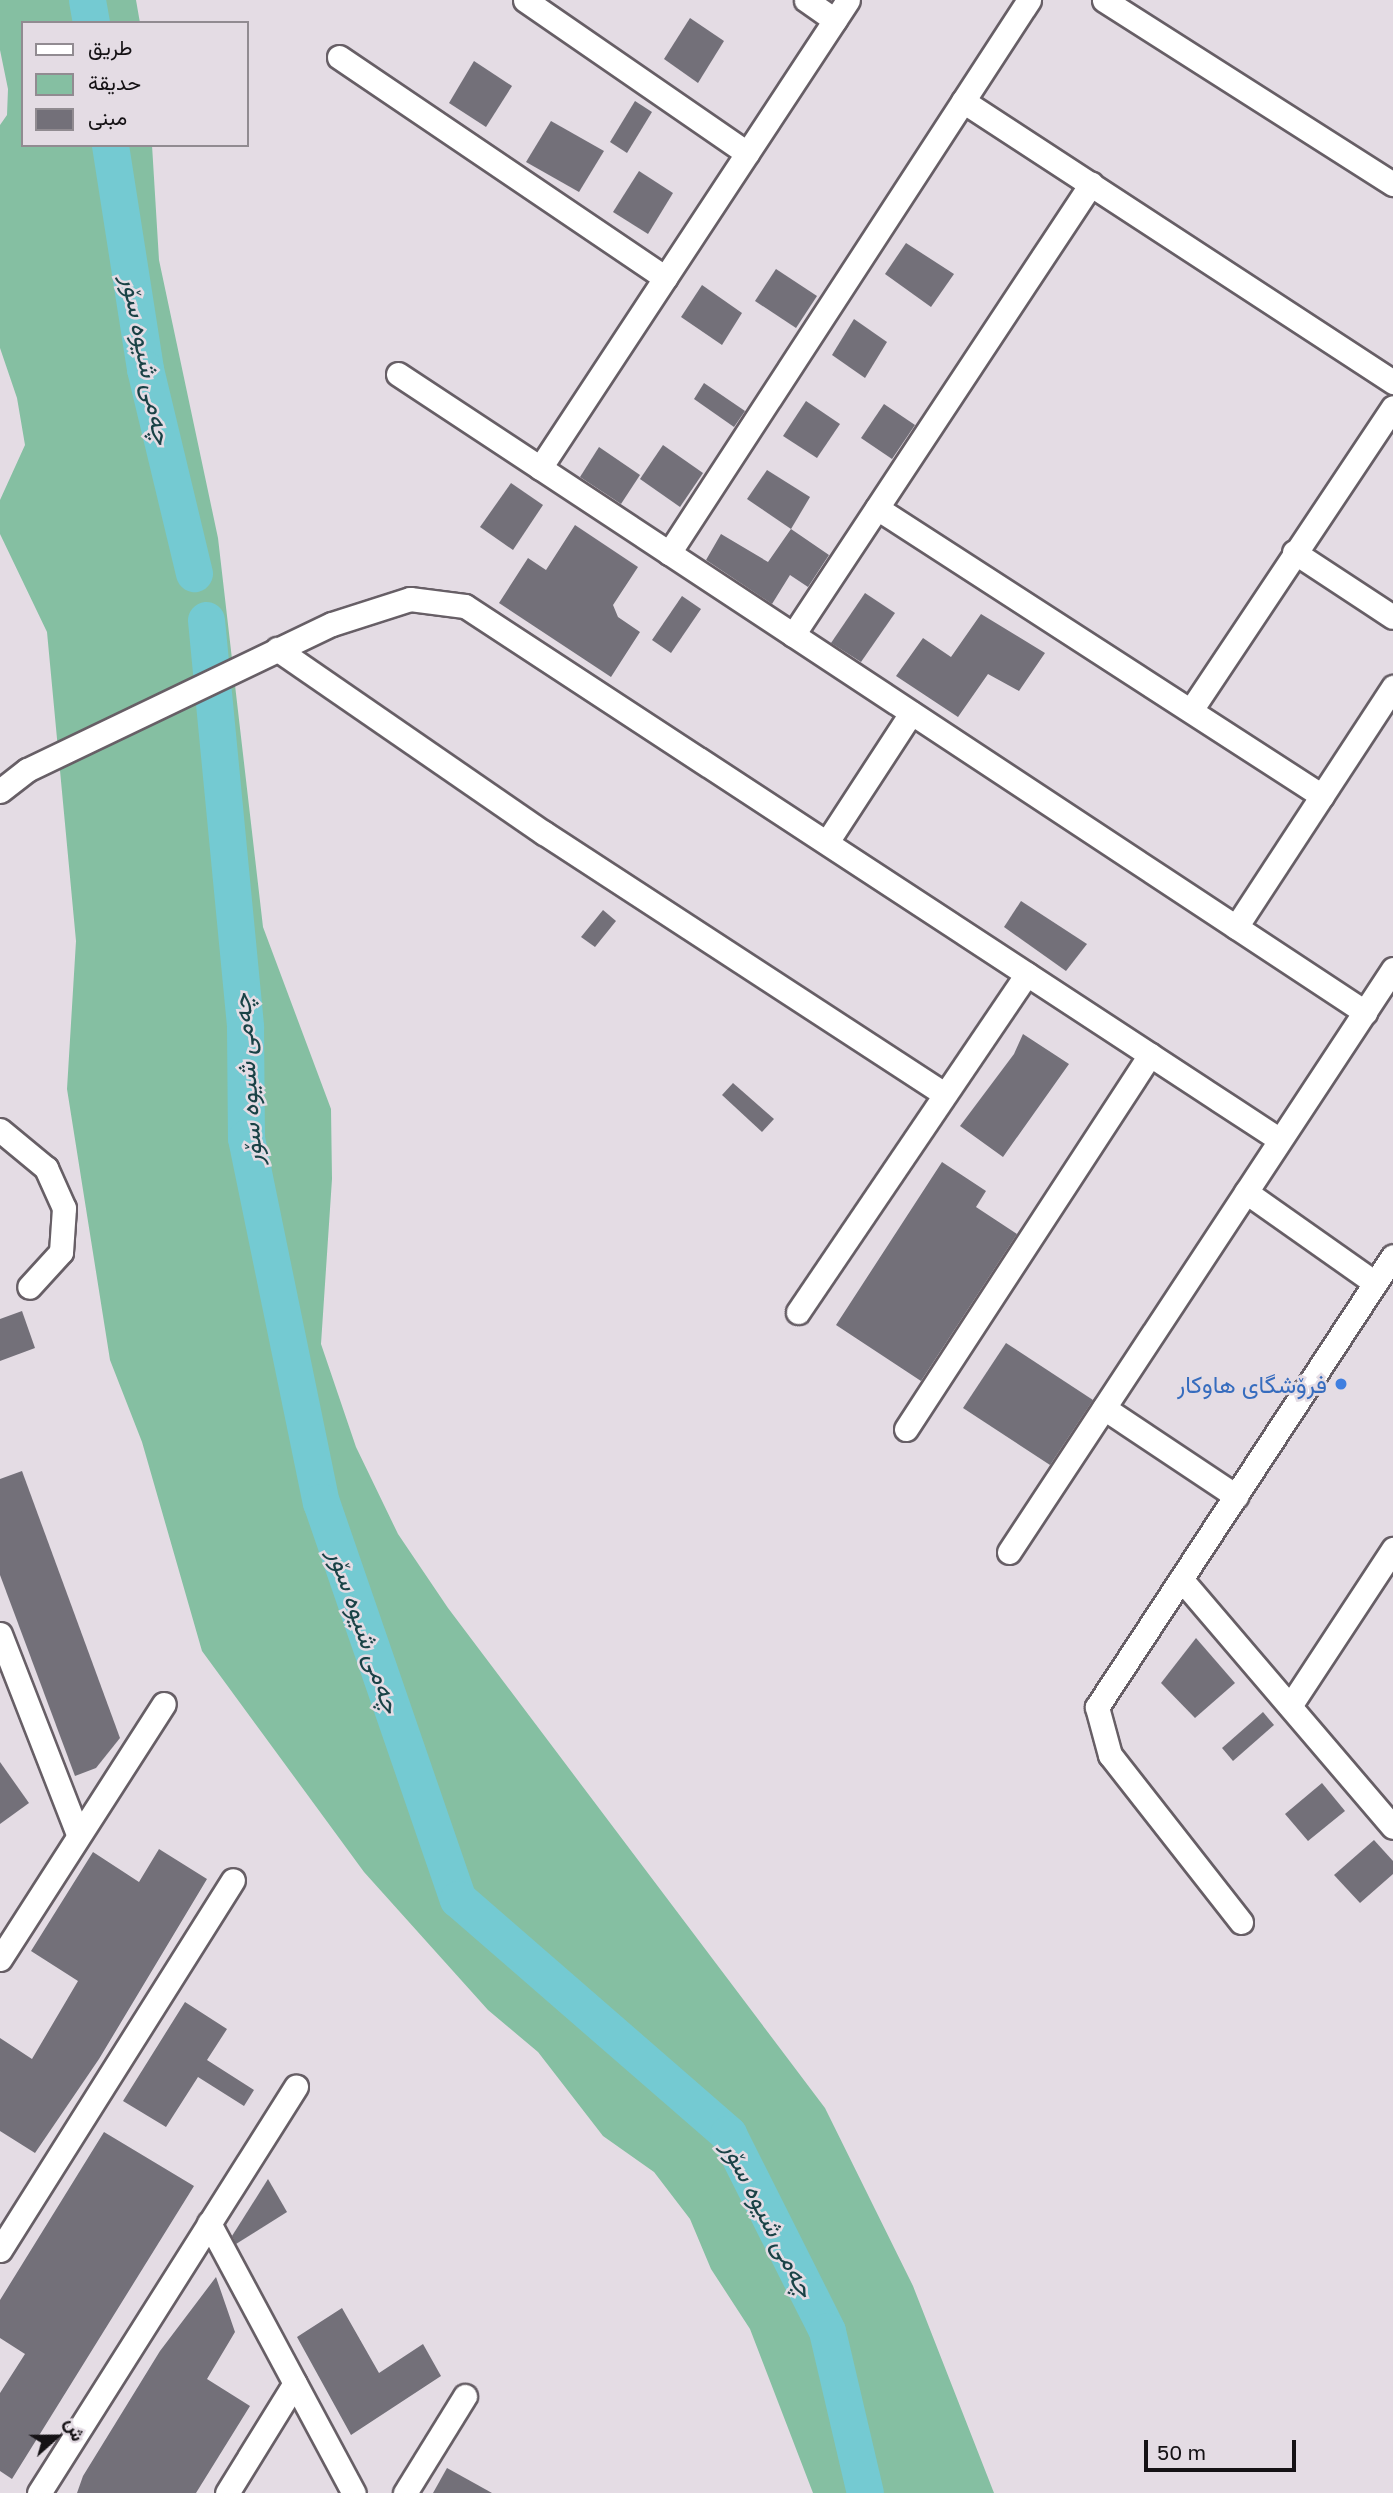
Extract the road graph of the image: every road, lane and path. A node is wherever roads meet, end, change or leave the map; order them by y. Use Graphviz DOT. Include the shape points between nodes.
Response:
graph roads {
  1 [pos="525,0"];
  2 [pos="806,0"];
  3 [pos="848,0"];
  4 [pos="1029,0"];
  5 [pos="1104,0"];
  6 [pos="835,20"];
  7 [pos="339,57"];
  8 [pos="963,101"];
  9 [pos="747,153"];
  10 [pos="1091,184"];
  11 [pos="1393,184"];
  12 [pos="665,278"];
  13 [pos="398,374"];
  14 [pos="1393,382"];
  15 [pos="1393,407"];
  16 [pos="540,468"];
  17 [pos="877,508"];
  18 [pos="1294,552"];
  19 [pos="669,553"];
  20 [pos="1393,617"];
  21 [pos="793,635"];
  22 [pos="276,649"];
  23 [pos="1393,687"];
  24 [pos="1191,710"];
  25 [pos="911,713"];
  26 [pos="0,791"];
  27 [pos="1322,796"];
  28 [pos="827,842"];
  29 [pos="1236,927"];
  30 [pos="1393,969"];
  31 [pos="1027,974"];
  32 [pos="1364,1012"];
  33 [pos="1150,1055"];
  34 [pos="946,1094"];
  35 [pos="0,1130"];
  36 [pos="1280,1140"];
  37 [pos="1246,1192"];
  38 [pos="1393,1256"];
  39 [pos="1375,1283"];
  40 [pos="29,1287"];
  41 [pos="798,1312"];
  42 [pos="1104,1408"];
  43 [pos="906,1429"];
  44 [pos="1236,1496"];
  45 [pos="1393,1549"];
  46 [pos="1009,1552"];
  47 [pos="1181,1579"];
  48 [pos="0,1634"];
  49 [pos="164,1704"];
  50 [pos="1290,1706"];
  51 [pos="1393,1827"];
  52 [pos="78,1835"];
  53 [pos="233,1880"];
  54 [pos="1241,1922"];
  55 [pos="0,1959"];
  56 [pos="296,2086"];
  57 [pos="209,2223"];
  58 [pos="0,2250"];
  59 [pos="295,2383"];
  60 [pos="466,2396"];
  61 [pos="39,2493"];
  62 [pos="227,2493"];
  63 [pos="354,2493"];
  64 [pos="405,2493"];
  1 -- 9 [label="street"];
  2 -- 6 [label="street"];
  3 -- 6 [label="street"];
  4 -- 8 [label="street"];
  5 -- 11 [label="street"];
  6 -- 9 [label="street"];
  7 -- 12 [label="street"];
  8 -- 10 [label="street"];
  8 -- 19 [label="street"];
  9 -- 12 [label="street"];
  10 -- 14 [label="street"];
  10 -- 17 [label="street"];
  12 -- 16 [label="street"];
  13 -- 16 [label="street"];
  15 -- 18 [label="street"];
  16 -- 19 [label="street"];
  17 -- 21 [label="street"];
  17 -- 24 [label="street"];
  18 -- 20 [label="street"];
  18 -- 24 [label="street"];
  19 -- 21 [label="street"];
  21 -- 25 [label="street"];
  22 -- 26 [label="street" via="27,770"];
  22 -- 28 [label="street" via="332,624 410,599 465,606"];
  22 -- 34 [label="street" via="544,833"];
  23 -- 27 [label="street"];
  24 -- 27 [label="street"];
  25 -- 28 [label="street"];
  25 -- 29 [label="street"];
  27 -- 29 [label="street"];
  28 -- 31 [label="street"];
  29 -- 32 [label="street"];
  30 -- 32 [label="street"];
  31 -- 33 [label="street"];
  31 -- 34 [label="street"];
  32 -- 36 [label="street"];
  33 -- 36 [label="street"];
  33 -- 43 [label="street"];
  34 -- 41 [label="street"];
  35 -- 40 [label="street" via="46,1168 64,1208 61,1252"];
  36 -- 37 [label="street"];
  37 -- 39 [label="street"];
  37 -- 42 [label="street"];
  38 -- 39 [label="street"];
  39 -- 44 [label="street"];
  42 -- 44 [label="street"];
  42 -- 46 [label="street"];
  44 -- 47 [label="street"];
  45 -- 50 [label="street"];
  47 -- 50 [label="street"];
  47 -- 54 [label="street" via="1097,1707 1100,1730 1111,1755"];
  48 -- 52 [label="street"];
  49 -- 52 [label="street"];
  50 -- 51 [label="street"];
  52 -- 55 [label="street"];
  53 -- 58 [label="street"];
  56 -- 57 [label="street"];
  57 -- 59 [label="street"];
  57 -- 61 [label="street"];
  59 -- 62 [label="street"];
  59 -- 63 [label="street"];
  60 -- 64 [label="street"];
}
